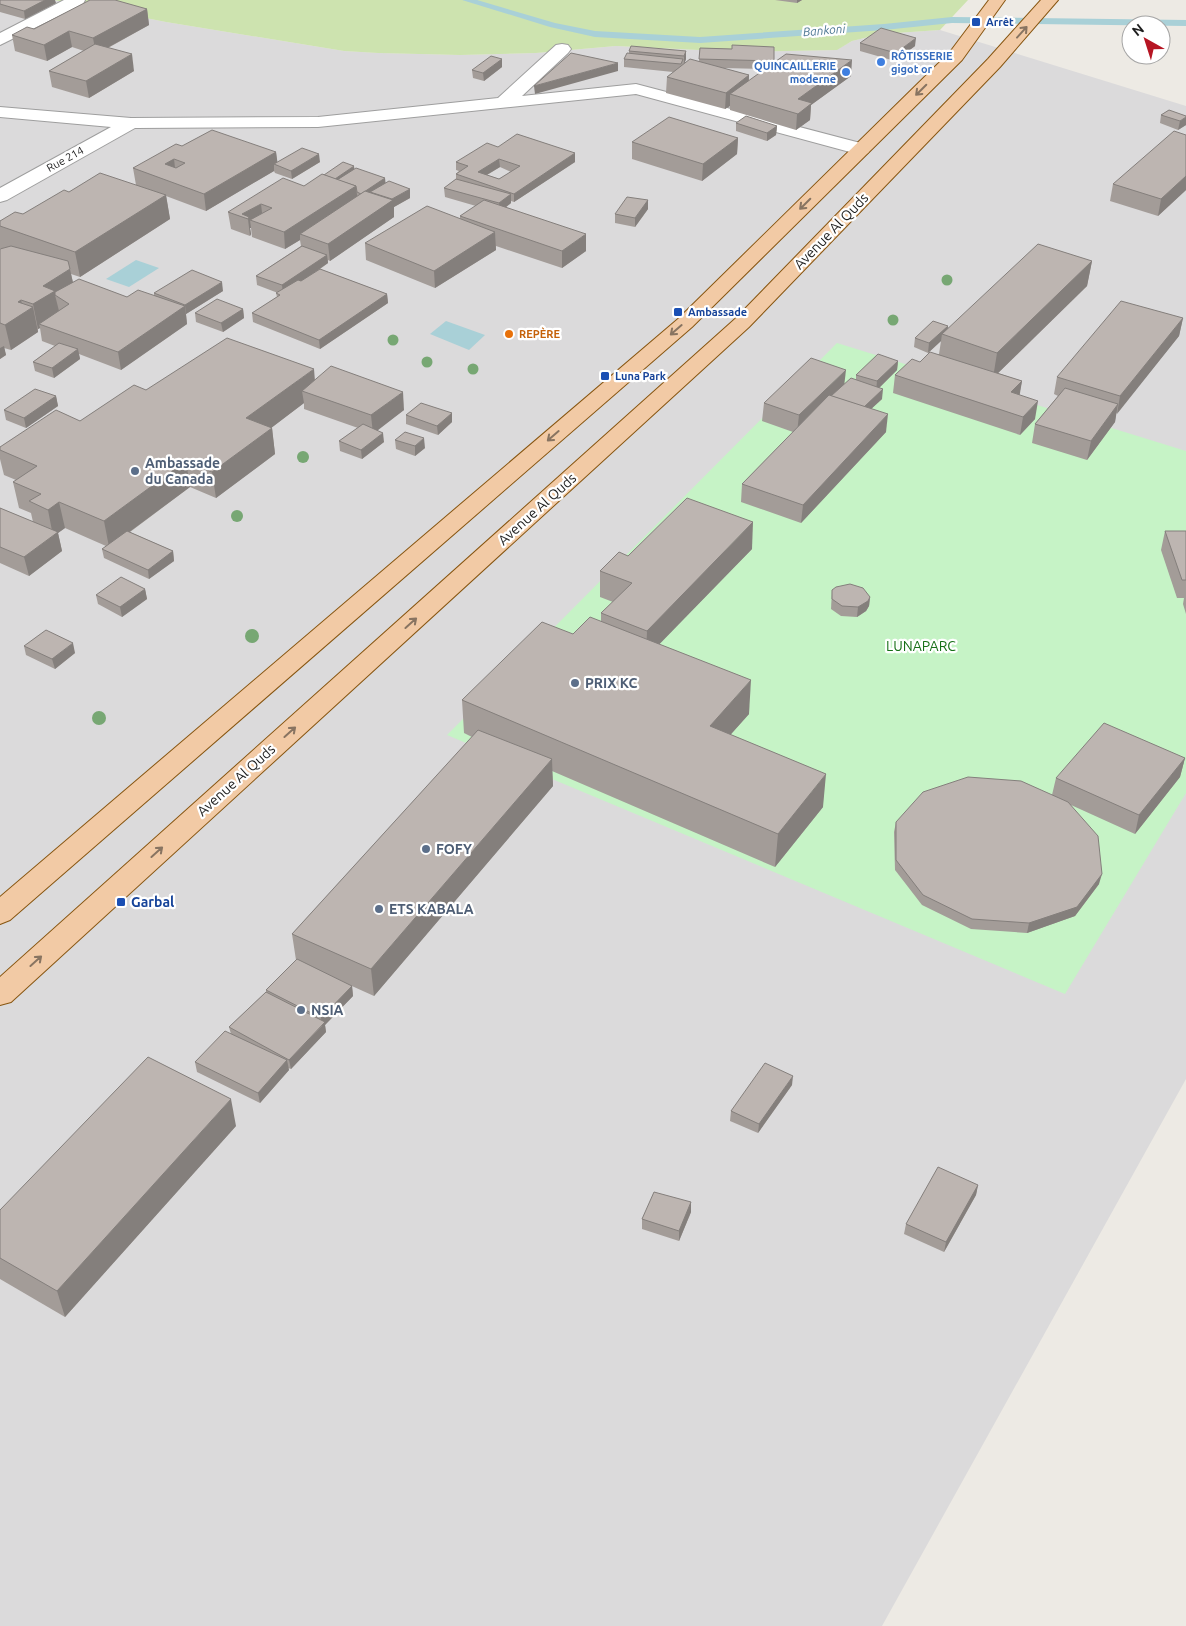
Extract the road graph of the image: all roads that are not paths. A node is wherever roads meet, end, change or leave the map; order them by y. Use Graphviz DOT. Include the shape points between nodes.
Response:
graph roads {
  1 [pos="77,0"];
  2 [pos="997,0"];
  3 [pos="1050,0"];
  4 [pos="0,40"];
  5 [pos="562,49"];
  6 [pos="503,103"];
  7 [pos="0,112"];
  8 [pos="131,123"];
  9 [pos="861,149"];
  10 [pos="0,196"];
  11 [pos="0,912"];
  12 [pos="0,994"];
  1 -- 4 [label="street"];
  2 -- 9 [label="main road, one-way" via="956,56"];
  12 -- 3 [label="main road, Avenue Al Quds, one-way" via="742,322 994,63"];
  5 -- 6 [label="street"];
  6 -- 8 [label="street" via="318,122"];
  6 -- 9 [label="street" via="636,89"];
  7 -- 8 [label="street"];
  8 -- 10 [label="street, Rue 214"];
  9 -- 11 [label="main road, one-way" via="685,323"];
}
